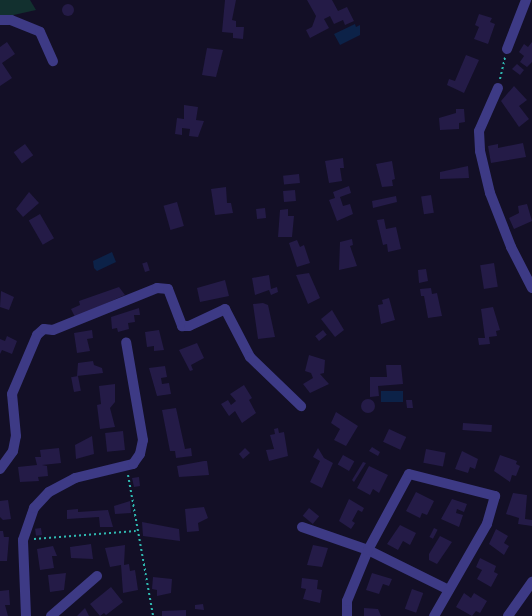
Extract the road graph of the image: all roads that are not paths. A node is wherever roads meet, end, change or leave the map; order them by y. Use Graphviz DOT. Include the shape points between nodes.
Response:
graph roads {
  1 [pos="526,0"];
  2 [pos="0,20"];
  3 [pos="507,49"];
  4 [pos="53,61"];
  5 [pos="498,88"];
  6 [pos="532,288"];
  7 [pos="126,342"];
  8 [pos="301,406"];
  9 [pos="0,469"];
  10 [pos="302,527"];
  11 [pos="368,550"];
  12 [pos="97,576"];
  13 [pos="532,582"];
  14 [pos="449,590"];
  15 [pos="54,615"];
  16 [pos="26,616"];
  17 [pos="347,616"];
  18 [pos="434,616"];
  19 [pos="508,616"];
  1 -- 3 [label="street"];
  2 -- 4 [label="street" via="11,20 40,32"];
  5 -- 6 [label="street" via="479,131 480,151 490,193 510,248"];
  7 -- 16 [label="street" via="143,440 140,454 133,464 75,478 49,492 34,508 23,540"];
  8 -- 9 [label="street" via="250,356 225,309 189,326 182,326 168,289 157,288 53,330 44,329 37,335 12,394 16,436 13,451"];
  10 -- 11 [label="street"];
  11 -- 14 [label="street"];
  11 -- 14 [label="street" via="408,474 494,496 487,524"];
  11 -- 17 [label="street" via="347,601"];
  12 -- 15 [label="street"];
  13 -- 19 [label="street"];
  14 -- 18 [label="street"];
}
